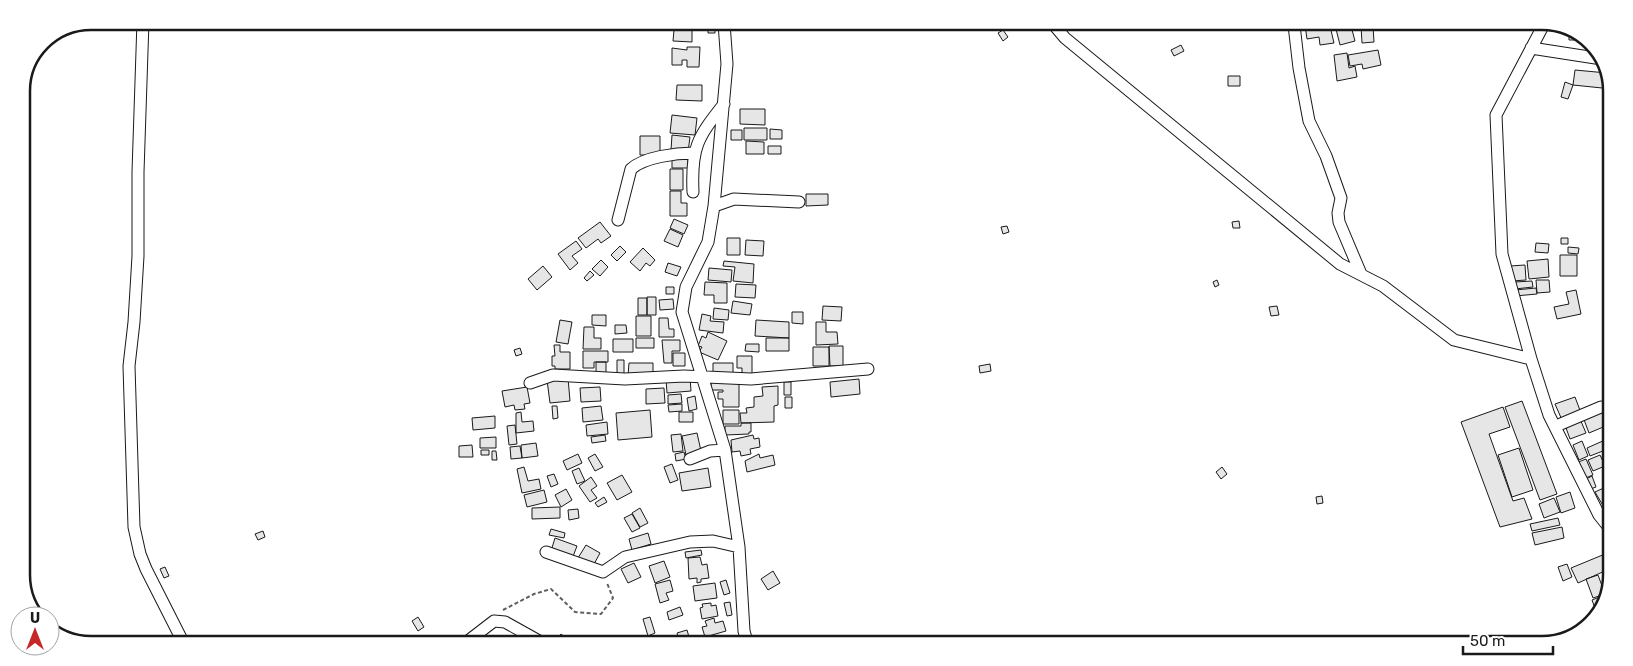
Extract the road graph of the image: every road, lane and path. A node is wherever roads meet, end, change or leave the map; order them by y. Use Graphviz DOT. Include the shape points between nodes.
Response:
graph roads {
  1 [pos="143,30"];
  2 [pos="724,30"];
  3 [pos="1058,30"];
  4 [pos="1294,30"];
  5 [pos="1541,30"];
  6 [pos="1531,48"];
  7 [pos="1593,58"];
  8 [pos="724,104"];
  9 [pos="694,153"];
  10 [pos="693,192"];
  11 [pos="799,202"];
  12 [pos="714,206"];
  13 [pos="618,220"];
  14 [pos="1361,274"];
  15 [pos="1531,359"];
  16 [pos="868,369"];
  17 [pos="702,376"];
  18 [pos="530,383"];
  19 [pos="1601,407"];
  20 [pos="1556,426"];
  21 [pos="725,450"];
  22 [pos="690,459"];
  23 [pos="1603,520"];
  24 [pos="739,547"];
  25 [pos="546,552"];
  26 [pos="603,572"];
  27 [pos="499,612"];
  28 [pos="180,636"];
  29 [pos="474,636"];
  30 [pos="530,636"];
  31 [pos="745,636"];
  1 -- 28 [label="street" via="138,256 129,366 134,527 146,570"];
  2 -- 8 [label="street" via="727,64"];
  3 -- 14 [label="street" via="1340,264"];
  4 -- 14 [label="street" via="1309,121 1341,198 1339,222"];
  5 -- 6 [label="street"];
  6 -- 7 [label="street"];
  6 -- 15 [label="street" via="1496,115 1496,135 1502,254"];
  8 -- 9 [label="street" via="699,137"];
  8 -- 12 [label="street"];
  9 -- 10 [label="street"];
  9 -- 13 [label="street" via="665,155 631,169"];
  11 -- 12 [label="street" via="734,199"];
  12 -- 17 [label="street" via="708,242 686,287 682,312"];
  14 -- 15 [label="street" via="1383,286 1454,340"];
  15 -- 20 [label="street"];
  16 -- 17 [label="street" via="760,378"];
  17 -- 18 [label="street" via="625,379 561,375"];
  17 -- 21 [label="street"];
  19 -- 20 [label="street"];
  20 -- 23 [label="street"];
  21 -- 22 [label="street" via="710,451"];
  21 -- 24 [label="street"];
  24 -- 26 [label="street" via="713,541 690,542 625,556"];
  24 -- 31 [label="street"];
  25 -- 26 [label="street"];
  26 -- 27 [label="path" via="613,598 601,614 575,612 551,589"];
  29 -- 30 [label="street" via="494,621 505,622"];
}
